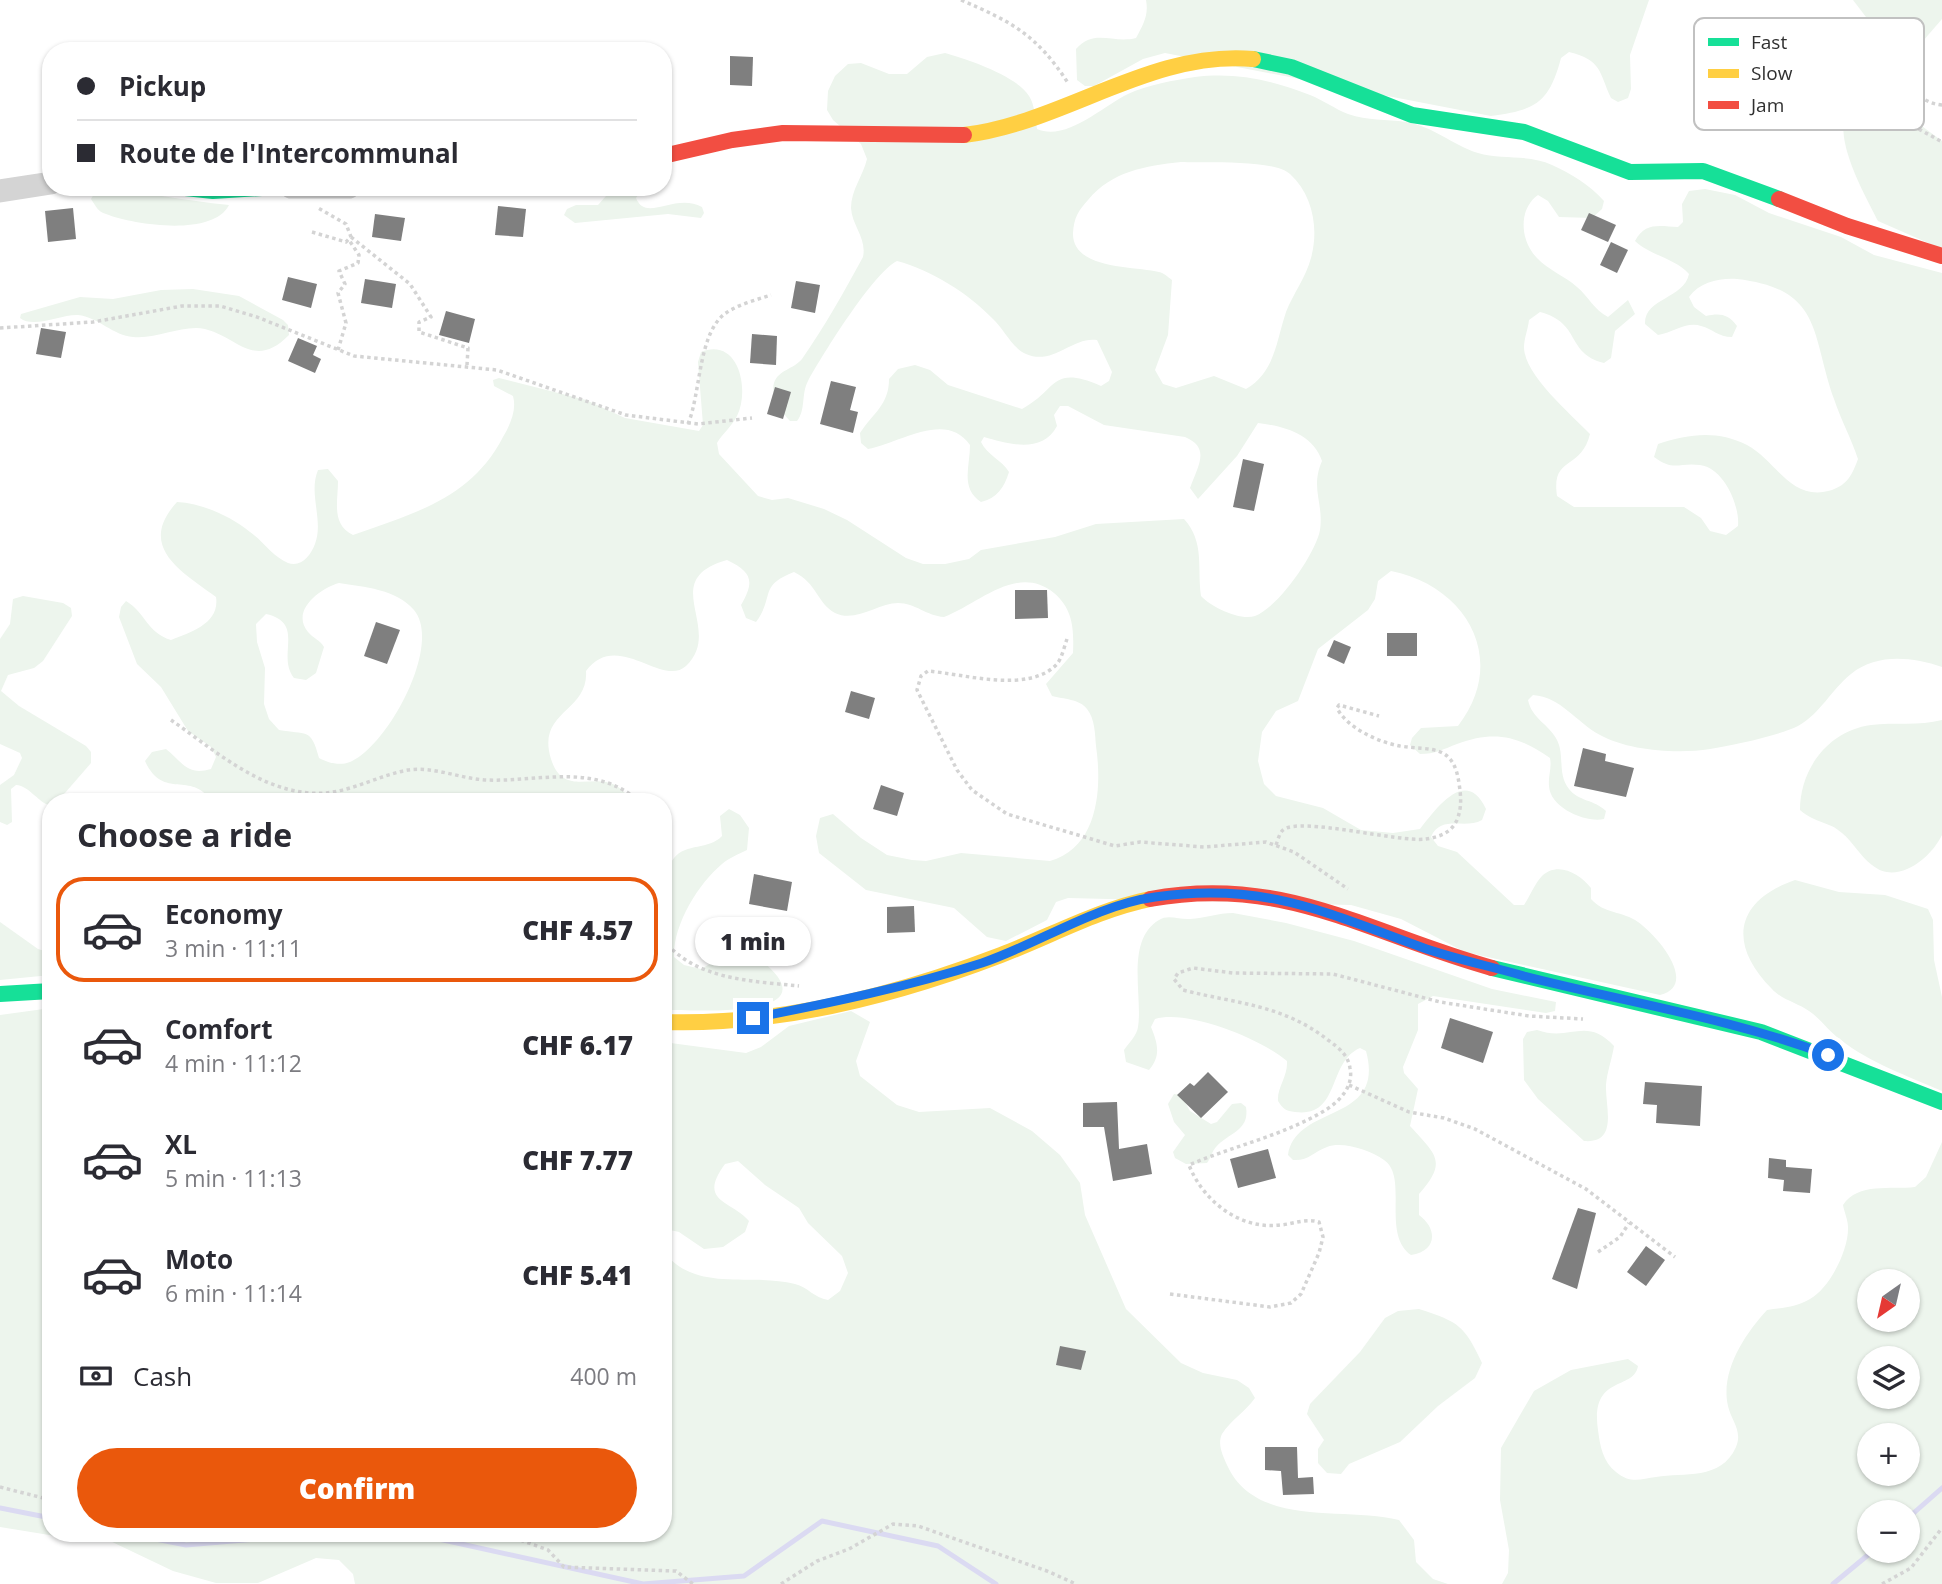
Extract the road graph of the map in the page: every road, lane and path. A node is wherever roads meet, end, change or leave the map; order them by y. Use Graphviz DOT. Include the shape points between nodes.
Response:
graph roads {
  1 [pos="961,0"];
  2 [pos="1924,101"];
  3 [pos="1080,102"];
  4 [pos="1942,105"];
  5 [pos="1921,130"];
  6 [pos="1942,142"];
  7 [pos="672,154"];
  8 [pos="42,184"];
  9 [pos="0,191"];
  10 [pos="317,207"];
  11 [pos="312,233"];
  12 [pos="350,239"];
  13 [pos="1942,256"];
  14 [pos="771,295"];
  15 [pos="0,328"];
  16 [pos="338,349"];
  17 [pos="467,365"];
  18 [pos="752,418"];
  19 [pos="688,424"];
  20 [pos="1067,639"];
  21 [pos="1379,716"];
  22 [pos="171,720"];
  23 [pos="326,793"];
  24 [pos="326,793"];
  25 [pos="628,793"];
  26 [pos="1276,845"];
  27 [pos="1355,895"];
  28 [pos="672,949"];
  29 [pos="804,986"];
  30 [pos="42,992"];
  31 [pos="0,994"];
  32 [pos="1583,1019"];
  33 [pos="672,1022"];
  34 [pos="1349,1085"];
  35 [pos="1942,1102"];
  36 [pos="1630,1223"];
  37 [pos="1598,1252"];
  38 [pos="1675,1257"];
  39 [pos="1170,1294"];
  40 [pos="0,1487"];
  41 [pos="42,1498"];
  42 [pos="1942,1528"];
  43 [pos="525,1542"];
  44 [pos="693,1584"];
  45 [pos="780,1584"];
  46 [pos="1076,1584"];
  47 [pos="1882,1584"];
  1 -- 3 [label="path" via="1014,24 1051,57"];
  2 -- 4 [label="path"];
  3 -- 7 [label="street" via="980,134 928,138 803,132 734,139"];
  3 -- 13 [label="street" via="1117,84 1190,60 1254,59 1303,72 1398,111 1443,122 1503,127 1631,172 1662,175 1690,169 1717,174 1864,232"];
  5 -- 6 [label="path"];
  8 -- 9 [label="street"];
  10 -- 12 [label="path" via="345,224"];
  11 -- 12 [label="path" via="338,241"];
  12 -- 16 [label="path" via="359,255 358,263 339,271 345,284 338,293 346,323"];
  12 -- 17 [label="path" via="417,293 431,317 419,322 419,332 468,348"];
  14 -- 19 [label="path" via="734,308 716,322"];
  15 -- 16 [label="path" via="93,322 206,305 257,317"];
  16 -- 17 [label="path" via="363,358"];
  17 -- 19 [label="path" via="534,381 626,415"];
  18 -- 19 [label="path"];
  20 -- 26 [label="path" via="1059,662 1043,676 1007,680 928,671 921,676 917,690 926,711 972,790 1007,814 1115,846 1140,842 1204,847"];
  21 -- 26 [label="path" via="1336,708 1369,735 1399,746 1435,749 1450,758 1462,799 1454,826 1423,839 1290,827 1280,834"];
  22 -- 23 [label="path" via="258,778 294,790"];
  24 -- 25 [label="path" via="421,769 488,780 579,776 619,786"];
  26 -- 27 [label="path" via="1318,866"];
  28 -- 29 [label="path" via="714,973 735,979"];
  30 -- 31 [label="street"];
  32 -- 34 [label="path" via="1440,1002 1333,974 1233,974 1193,968 1174,979 1183,990 1264,1006 1310,1025 1349,1060"];
  33 -- 35 [label="street" via="730,1023 860,998 984,962 1112,909 1152,897 1205,892 1287,900 1327,910 1446,955 1757,1031"];
  34 -- 36 [label="path" via="1409,1112 1475,1129 1586,1189"];
  34 -- 39 [label="path" via="1326,1110 1301,1123 1189,1165 1202,1190 1224,1210 1255,1225 1311,1220 1322,1228 1323,1237 1301,1294 1291,1303 1269,1307"];
  36 -- 37 [label="path" via="1620,1237"];
  36 -- 38 [label="path"];
  40 -- 41 [label="path"];
  42 -- 47 [label="path" via="1911,1568"];
  43 -- 44 [label="path" via="548,1550 564,1567 676,1571"];
  45 -- 46 [label="path" via="893,1524 918,1526"];
}
